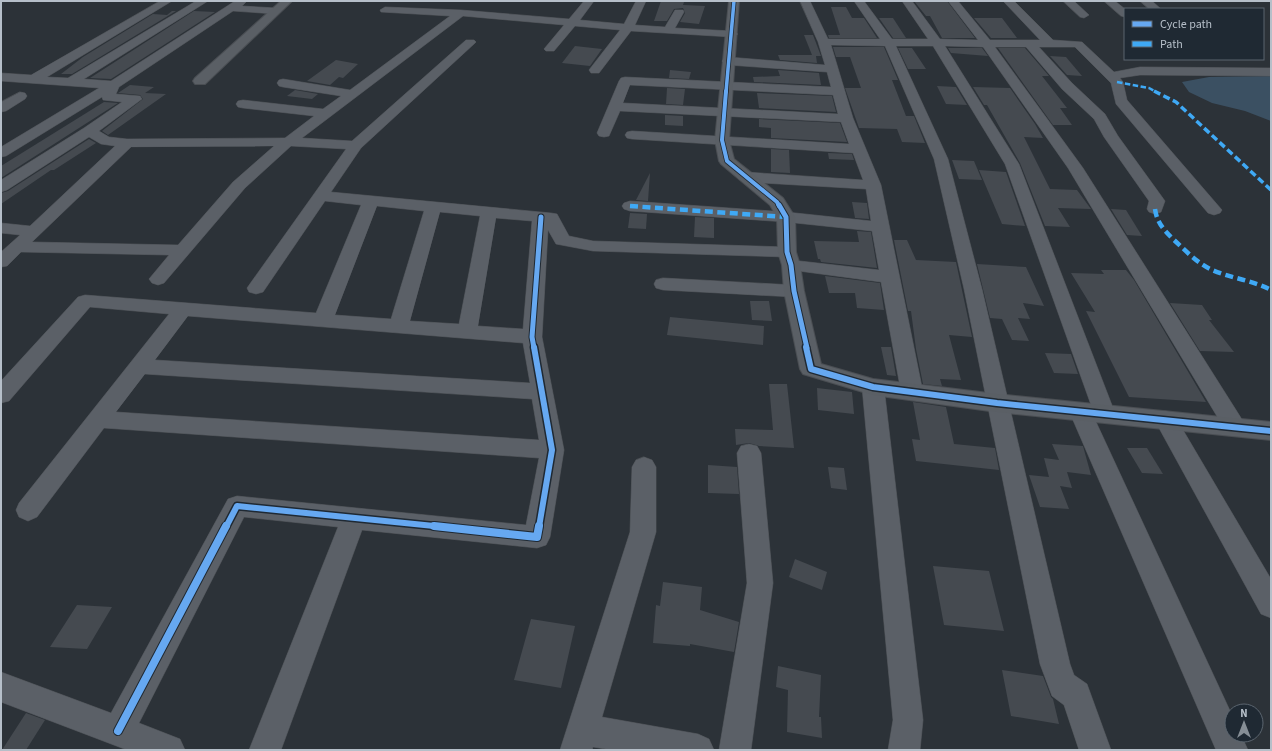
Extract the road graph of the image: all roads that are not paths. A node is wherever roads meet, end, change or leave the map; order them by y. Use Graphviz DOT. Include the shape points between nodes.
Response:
graph roads {
  1 [pos="167,1"];
  2 [pos="203,1"];
  3 [pos="242,1"];
  4 [pos="287,1"];
  5 [pos="589,1"];
  6 [pos="641,1"];
  7 [pos="734,1"];
  8 [pos="805,1"];
  9 [pos="859,1"];
  10 [pos="907,1"];
  11 [pos="953,1"];
  12 [pos="1008,1"];
  13 [pos="1068,1"];
  14 [pos="1109,1"];
  15 [pos="1145,1"];
  16 [pos="231,8"];
  17 [pos="1155,8"];
  18 [pos="385,10"];
  19 [pos="276,11"];
  20 [pos="679,12"];
  21 [pos="461,13"];
  22 [pos="1124,13"];
  23 [pos="1084,15"];
  24 [pos="572,24"];
  25 [pos="628,27"];
  26 [pos="668,32"];
  27 [pos="732,34"];
  28 [pos="470,42"];
  29 [pos="824,42"];
  30 [pos="936,42"];
  31 [pos="889,43"];
  32 [pos="986,43"];
  33 [pos="1029,43"];
  34 [pos="1050,44"];
  35 [pos="550,48"];
  36 [pos="728,62"];
  37 [pos="832,69"];
  38 [pos="594,70"];
  39 [pos="1271,72"];
  40 [pos="1110,76"];
  41 [pos="1,77"];
  42 [pos="34,79"];
  43 [pos="200,81"];
  44 [pos="70,82"];
  45 [pos="282,83"];
  46 [pos="113,85"];
  47 [pos="726,85"];
  48 [pos="838,91"];
  49 [pos="352,94"];
  50 [pos="20,96"];
  51 [pos="243,104"];
  52 [pos="614,107"];
  53 [pos="1,108"];
  54 [pos="725,112"];
  55 [pos="328,114"];
  56 [pos="846,118"];
  57 [pos="89,131"];
  58 [pos="604,133"];
  59 [pos="632,135"];
  60 [pos="722,140"];
  61 [pos="288,142"];
  62 [pos="127,143"];
  63 [pos="356,145"];
  64 [pos="858,149"];
  65 [pos="1,153"];
  66 [pos="745,177"];
  67 [pos="873,185"];
  68 [pos="1,187"];
  69 [pos="320,196"];
  70 [pos="372,201"];
  71 [pos="630,206"];
  72 [pos="433,207"];
  73 [pos="1154,208"];
  74 [pos="1214,210"];
  75 [pos="489,212"];
  76 [pos="541,217"];
  77 [pos="786,217"];
  78 [pos="880,227"];
  79 [pos="1,228"];
  80 [pos="34,231"];
  81 [pos="17,247"];
  82 [pos="183,250"];
  83 [pos="789,258"];
  84 [pos="1,262"];
  85 [pos="889,277"];
  86 [pos="158,279"];
  87 [pos="663,284"];
  88 [pos="256,288"];
  89 [pos="794,291"];
  90 [pos="183,309"];
  91 [pos="323,320"];
  92 [pos="400,326"];
  93 [pos="467,332"];
  94 [pos="532,337"];
  95 [pos="139,366"];
  96 [pos="873,387"];
  97 [pos="542,392"];
  98 [pos="912,392"];
  99 [pos="1,395"];
  100 [pos="997,403"];
  101 [pos="1092,412"];
  102 [pos="98,419"];
  103 [pos="1165,419"];
  104 [pos="1235,427"];
  105 [pos="1271,431"];
  106 [pos="552,450"];
  107 [pos="749,453"];
  108 [pos="644,467"];
  109 [pos="28,510"];
  110 [pos="354,518"];
  111 [pos="1271,605"];
  112 [pos="1,687"];
  113 [pos="118,731"];
  114 [pos="579,739"];
  115 [pos="169,750"];
  116 [pos="265,750"];
  117 [pos="698,750"];
  118 [pos="735,750"];
  119 [pos="904,750"];
  120 [pos="1095,750"];
  121 [pos="1232,750"];
  1 -- 42 [label="street"];
  2 -- 44 [label="street"];
  3 -- 16 [label="street"];
  4 -- 19 [label="street"];
  5 -- 24 [label="street"];
  6 -- 25 [label="street"];
  7 -- 27 [label="street"];
  8 -- 29 [label="street"];
  9 -- 31 [label="street"];
  10 -- 30 [label="street"];
  11 -- 32 [label="street"];
  12 -- 34 [label="street"];
  13 -- 23 [label="street"];
  14 -- 22 [label="street"];
  15 -- 17 [label="street"];
  16 -- 19 [label="street"];
  16 -- 46 [label="street"];
  18 -- 21 [label="street"];
  19 -- 43 [label="street"];
  20 -- 26 [label="street"];
  21 -- 24 [label="street"];
  21 -- 49 [label="street"];
  24 -- 25 [label="street"];
  24 -- 35 [label="street"];
  25 -- 26 [label="street"];
  25 -- 38 [label="street"];
  26 -- 27 [label="street"];
  27 -- 36 [label="street"];
  28 -- 63 [label="street"];
  29 -- 31 [label="street"];
  29 -- 37 [label="street"];
  30 -- 31 [label="street"];
  30 -- 32 [label="street"];
  30 -- 101 [label="street" via="1012,164"];
  31 -- 100 [label="street" via="941,159 973,289"];
  32 -- 33 [label="street"];
  32 -- 104 [label="street" via="1074,168"];
  33 -- 34 [label="street"];
  33 -- 73 [label="street" via="1067,86 1100,117 1111,137 1157,201"];
  34 -- 40 [label="street" via="1078,44"];
  36 -- 37 [label="street"];
  36 -- 47 [label="street"];
  37 -- 48 [label="street"];
  39 -- 40 [label="street" via="1140,71"];
  40 -- 74 [label="street" via="1117,82 1121,101"];
  41 -- 42 [label="street"];
  42 -- 44 [label="street"];
  44 -- 46 [label="street"];
  45 -- 49 [label="street"];
  46 -- 57 [label="street" via="108,97 135,99"];
  46 -- 65 [label="street"];
  47 -- 48 [label="street"];
  47 -- 52 [label="street" via="625,81"];
  47 -- 54 [label="street"];
  48 -- 56 [label="street"];
  49 -- 55 [label="street"];
  50 -- 53 [label="street"];
  51 -- 55 [label="street"];
  52 -- 54 [label="street"];
  52 -- 58 [label="street"];
  54 -- 56 [label="street"];
  54 -- 60 [label="street"];
  55 -- 61 [label="street"];
  56 -- 64 [label="street"];
  57 -- 62 [label="street" via="106,141"];
  57 -- 68 [label="street"];
  59 -- 60 [label="street"];
  60 -- 64 [label="street"];
  60 -- 66 [label="street" via="727,161"];
  61 -- 62 [label="street"];
  61 -- 63 [label="street"];
  61 -- 82 [label="street" via="239,185"];
  62 -- 80 [label="street"];
  63 -- 69 [label="street"];
  64 -- 67 [label="street"];
  66 -- 67 [label="street"];
  66 -- 77 [label="street" via="777,202"];
  67 -- 78 [label="street"];
  69 -- 70 [label="street"];
  69 -- 88 [label="street"];
  70 -- 72 [label="street"];
  70 -- 91 [label="street"];
  71 -- 77 [label="street"];
  72 -- 75 [label="street"];
  72 -- 92 [label="street"];
  75 -- 76 [label="street"];
  75 -- 93 [label="street"];
  76 -- 83 [label="street" via="551,218 562,240 593,246"];
  76 -- 94 [label="street"];
  77 -- 78 [label="street"];
  77 -- 83 [label="street"];
  78 -- 85 [label="street"];
  79 -- 80 [label="street"];
  80 -- 81 [label="street"];
  81 -- 82 [label="street"];
  81 -- 84 [label="street"];
  82 -- 86 [label="street"];
  83 -- 85 [label="street"];
  83 -- 89 [label="street"];
  85 -- 98 [label="street"];
  87 -- 89 [label="street"];
  89 -- 96 [label="street" via="811,370"];
  90 -- 91 [label="street"];
  90 -- 95 [label="street"];
  90 -- 99 [label="street" via="85,301"];
  91 -- 92 [label="street"];
  92 -- 93 [label="street"];
  93 -- 94 [label="street"];
  94 -- 97 [label="street"];
  95 -- 97 [label="street"];
  95 -- 102 [label="street"];
  96 -- 98 [label="street"];
  96 -- 119 [label="street" via="908,720"];
  97 -- 106 [label="street"];
  98 -- 100 [label="street"];
  100 -- 101 [label="street"];
  100 -- 120 [label="street" via="1055,664 1063,685 1076,695"];
  101 -- 103 [label="street"];
  101 -- 121 [label="street"];
  102 -- 106 [label="street"];
  102 -- 109 [label="street"];
  103 -- 104 [label="street"];
  103 -- 111 [label="street"];
  104 -- 105 [label="street"];
  106 -- 110 [label="street" via="538,537"];
  107 -- 118 [label="street" via="760,583"];
  108 -- 114 [label="street" via="643,532"];
  110 -- 113 [label="street" via="237,506"];
  110 -- 116 [label="street"];
  112 -- 113 [label="street"];
  113 -- 115 [label="street"];
  114 -- 117 [label="street"];
}
